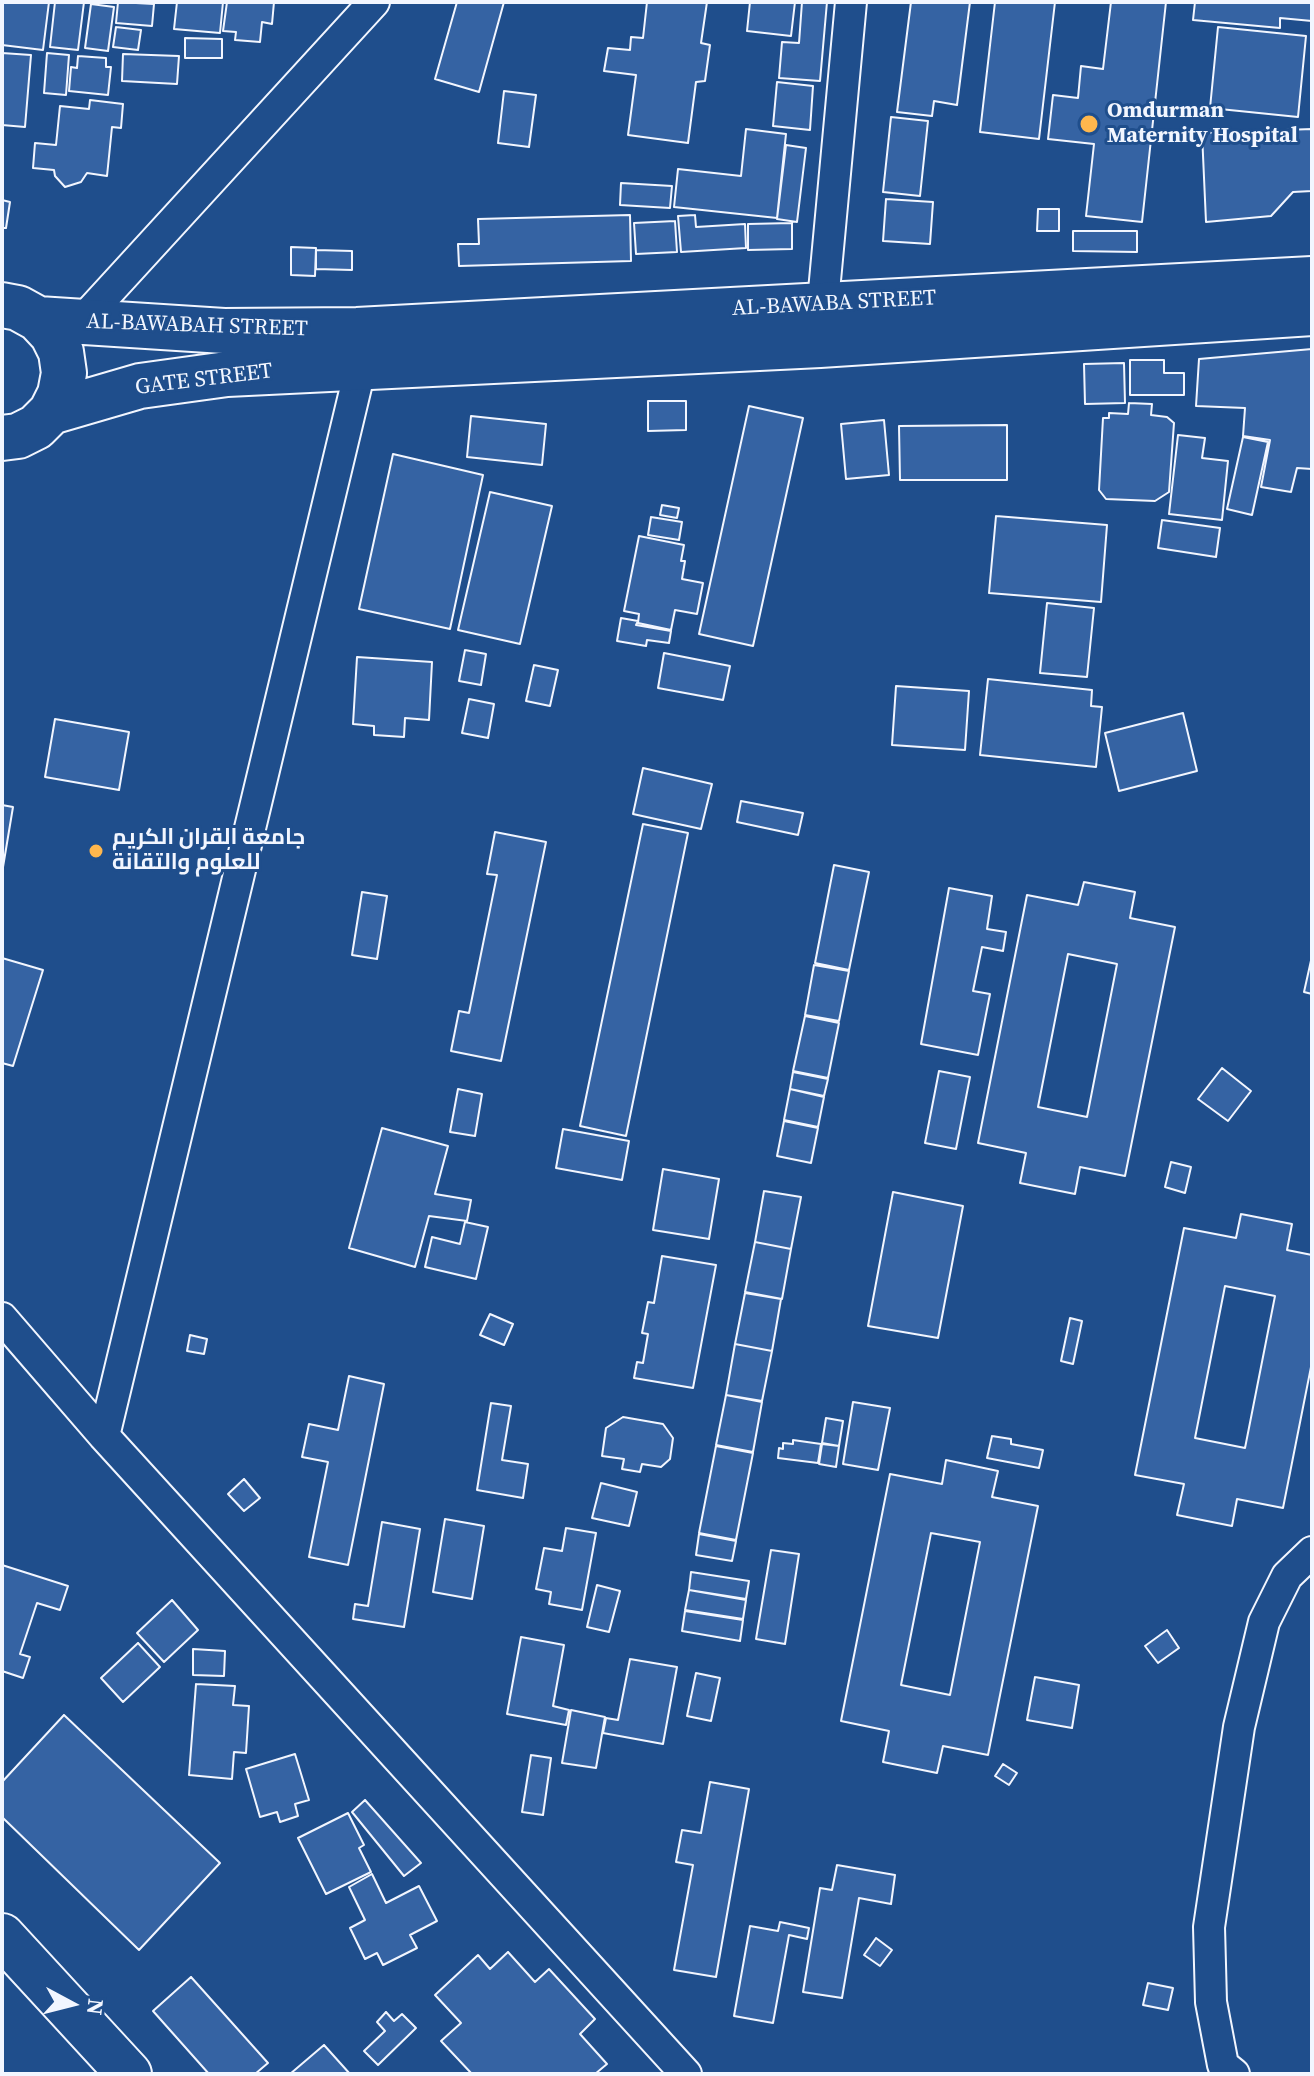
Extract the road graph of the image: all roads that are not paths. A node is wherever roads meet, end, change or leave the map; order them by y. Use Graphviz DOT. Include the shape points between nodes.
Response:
graph roads {
  1 [pos="374,2"];
  2 [pos="851,2"];
  3 [pos="1312,279"];
  4 [pos="20,312"];
  5 [pos="1312,313"];
  6 [pos="80,323"];
  7 [pos="821,325"];
  8 [pos="361,366"];
  9 [pos="51,412"];
  10 [pos="2,438"];
  11 [pos="2,1318"];
  12 [pos="104,1436"];
  13 [pos="1312,1552"];
  14 [pos="2,1936"];
  15 [pos="129,2074"];
  16 [pos="686,2074"];
  17 [pos="1234,2074"];
  1 -- 6 [label="street"];
  2 -- 7 [label="street"];
  3 -- 7 [label="main road, AL-BAWABA STREET"];
  4 -- 6 [label="main road, AL-BAWABAH STREET"];
  4 -- 9 [label="main road" via="52,334 61,352 64,373"];
  5 -- 7 [label="main road, AL-BAWABA STREET"];
  6 -- 7 [label="main road, AL-BAWABAH STREET" via="224,331"];
  7 -- 8 [label="main road, AL-BAWABA STREET"];
  8 -- 9 [label="main road, GATE STREET" via="227,374 140,386"];
  8 -- 12 [label="street"];
  9 -- 10 [label="main road" via="36,427"];
  11 -- 12 [label="street"];
  12 -- 16 [label="street"];
  13 -- 17 [label="street" via="1287,1576 1264,1622 1239,1727 1209,1927 1211,2002 1223,2065"];
  14 -- 15 [label="main road"];
}
